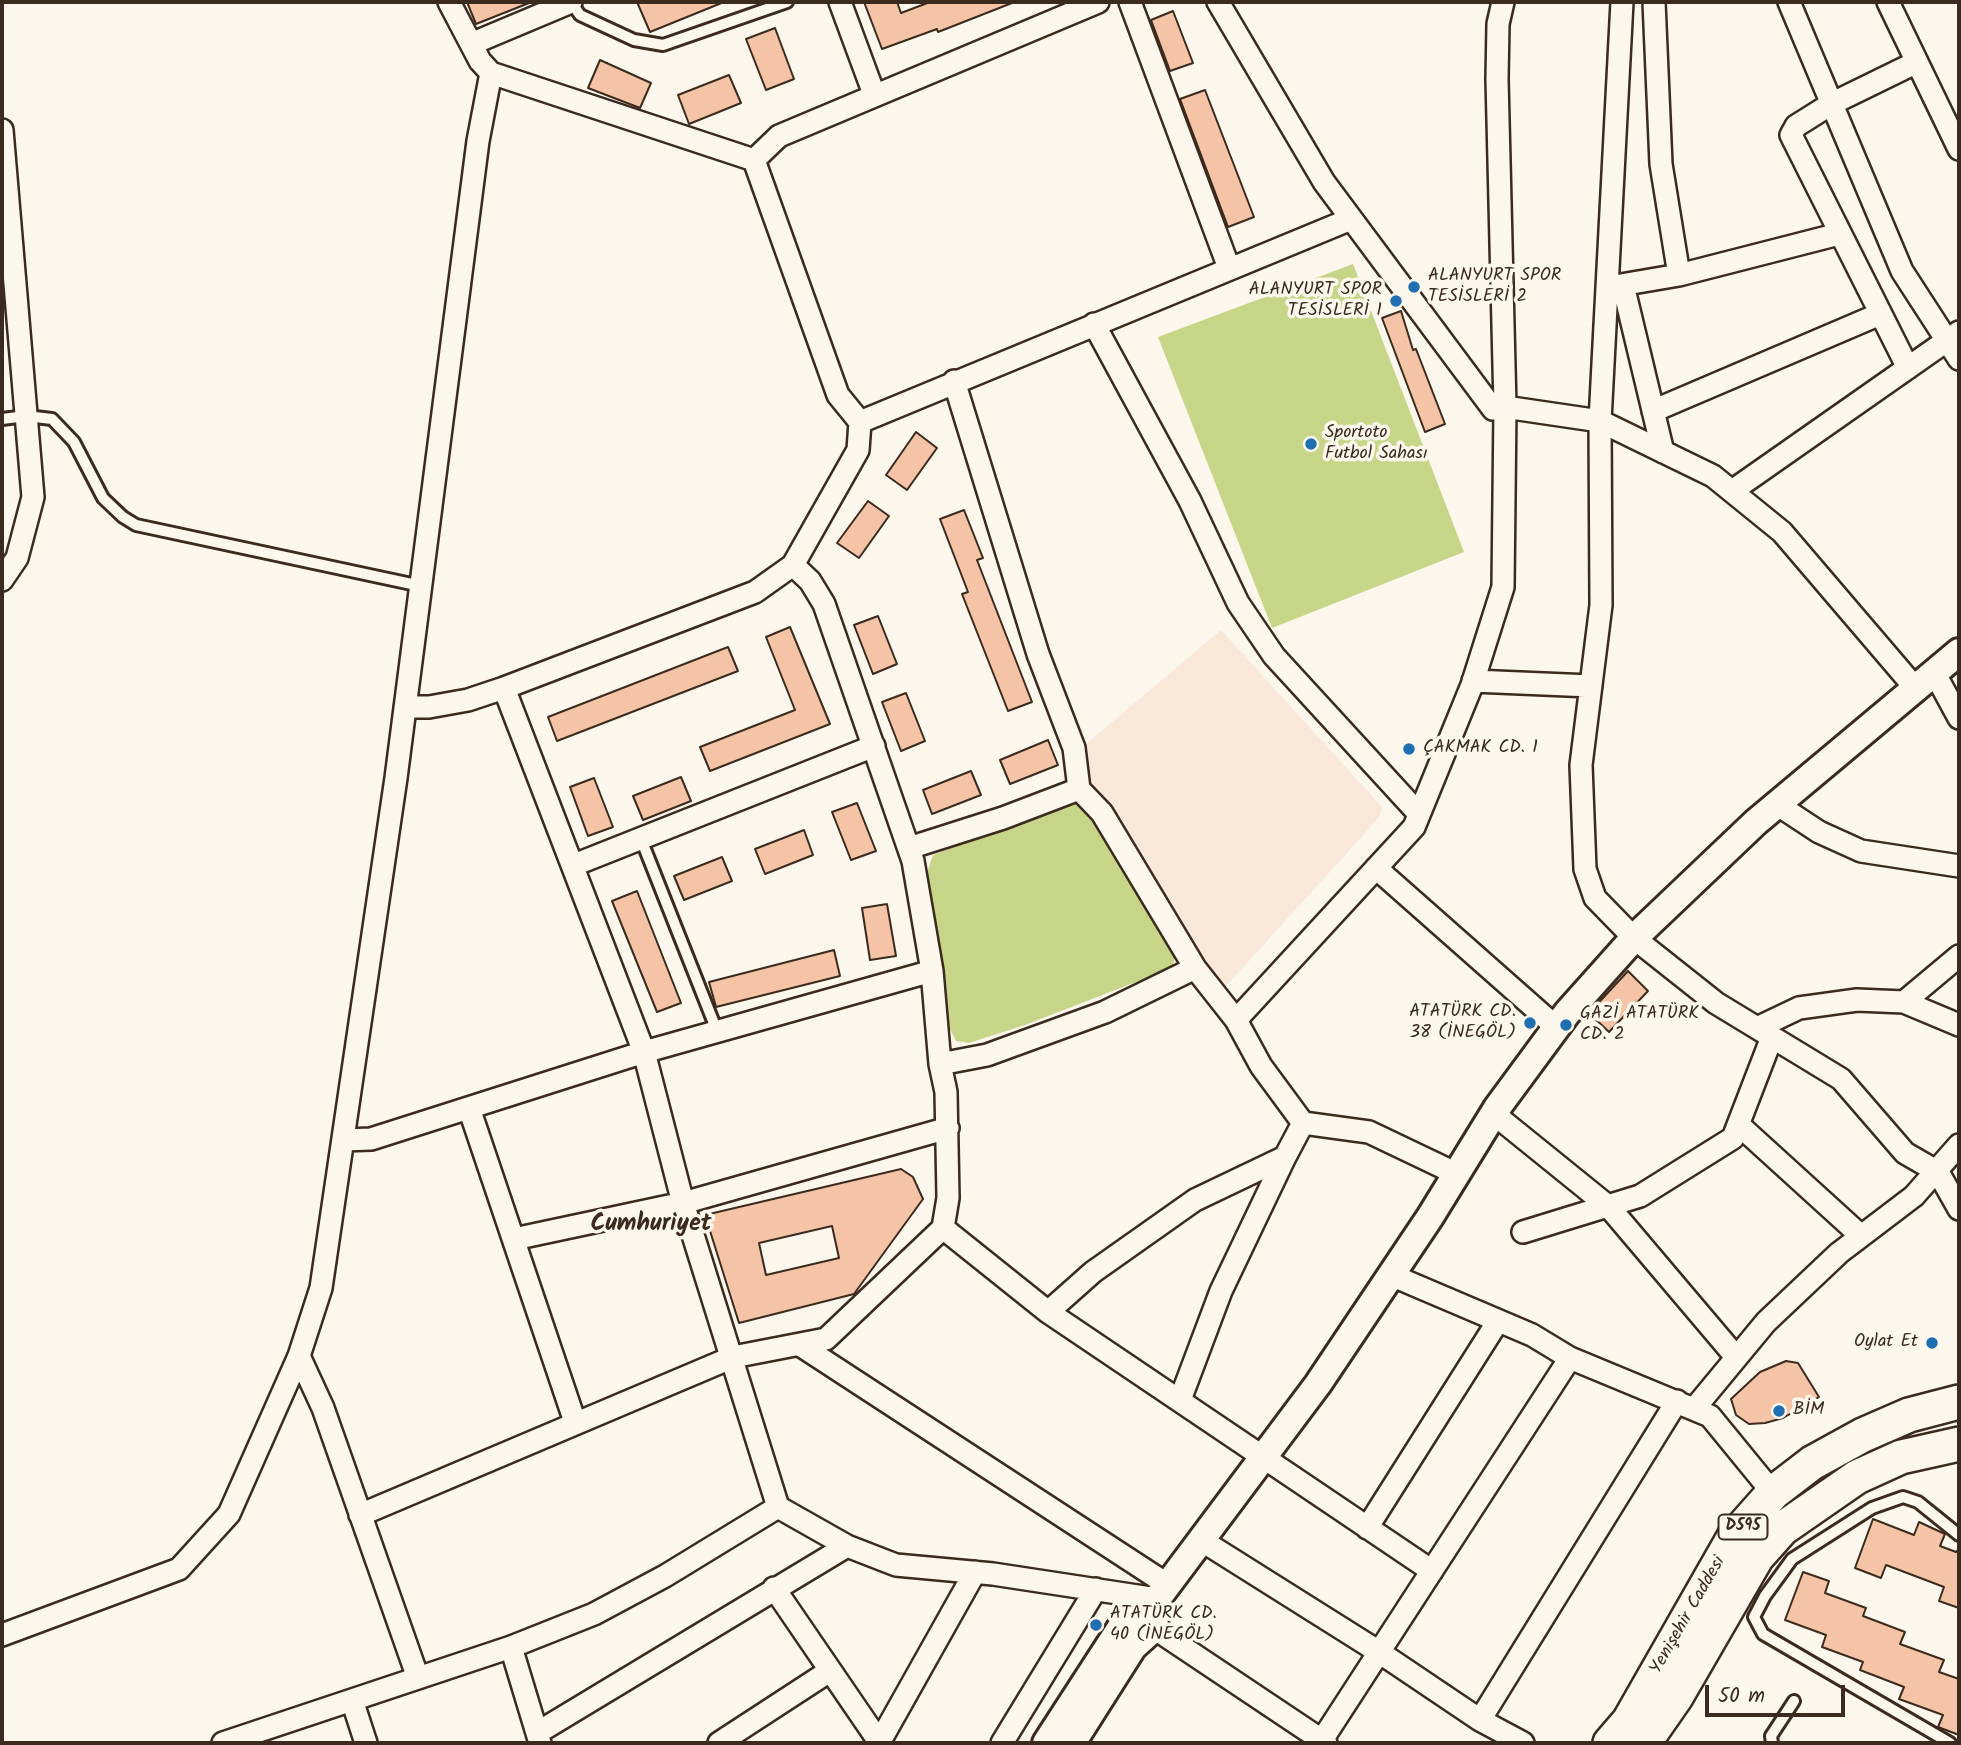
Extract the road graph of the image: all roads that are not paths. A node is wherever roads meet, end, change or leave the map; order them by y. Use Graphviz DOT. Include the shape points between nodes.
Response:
graph roads {
  1 [pos="449,2"];
  2 [pos="571,2"];
  3 [pos="787,2"];
  4 [pos="840,2"];
  5 [pos="1098,2"];
  6 [pos="1130,2"];
  7 [pos="1218,2"];
  8 [pos="1503,2"];
  9 [pos="1622,2"];
  10 [pos="1654,2"];
  11 [pos="1789,2"];
  12 [pos="1888,2"];
  13 [pos="471,44"];
  14 [pos="1917,62"];
  15 [pos="491,73"];
  16 [pos="874,94"];
  17 [pos="1831,104"];
  18 [pos="2,130"];
  19 [pos="1959,149"];
  20 [pos="754,160"];
  21 [pos="1351,219"];
  22 [pos="1839,234"];
  23 [pos="1229,268"];
  24 [pos="1679,275"];
  25 [pos="1616,286"];
  26 [pos="1880,314"];
  27 [pos="1094,324"];
  28 [pos="1953,337"];
  29 [pos="1959,359"];
  30 [pos="1908,368"];
  31 [pos="954,381"];
  32 [pos="1505,407"];
  33 [pos="1653,411"];
  34 [pos="26,416"];
  35 [pos="2,419"];
  36 [pos="1600,421"];
  37 [pos="860,422"];
  38 [pos="1663,452"];
  39 [pos="1731,491"];
  40 [pos="793,565"];
  41 [pos="2,580"];
  42 [pos="421,586"];
  43 [pos="1959,652"];
  44 [pos="1474,681"];
  45 [pos="1926,682"];
  46 [pos="1591,686"];
  47 [pos="505,688"];
  48 [pos="405,706"];
  49 [pos="1959,718"];
  50 [pos="874,746"];
  51 [pos="1079,789"];
  52 [pos="1777,805"];
  53 [pos="1419,814"];
  54 [pos="641,839"];
  55 [pos="909,848"];
  56 [pos="573,865"];
  57 [pos="1959,866"];
  58 [pos="1376,868"];
  59 [pos="1633,938"];
  60 [pos="1959,956"];
  61 [pos="1195,968"];
  62 [pos="932,971"];
  63 [pos="1905,1002"];
  64 [pos="1236,1020"];
  65 [pos="1959,1025"];
  66 [pos="1556,1027"];
  67 [pos="717,1031"];
  68 [pos="1765,1033"];
  69 [pos="644,1052"];
  70 [pos="940,1064"];
  71 [pos="470,1108"];
  72 [pos="1494,1114"];
  73 [pos="1303,1124"];
  74 [pos="1739,1125"];
  75 [pos="948,1128"];
  76 [pos="342,1140"];
  77 [pos="1959,1145"];
  78 [pos="1285,1157"];
  79 [pos="1938,1172"];
  80 [pos="1457,1174"];
  81 [pos="683,1203"];
  82 [pos="1609,1207"];
  83 [pos="1959,1209"];
  84 [pos="943,1228"];
  85 [pos="1523,1233"];
  86 [pos="1860,1236"];
  87 [pos="514,1239"];
  88 [pos="1391,1275"];
  89 [pos="1048,1312"];
  90 [pos="1498,1321"];
  91 [pos="800,1345"];
  92 [pos="299,1356"];
  93 [pos="733,1357"];
  94 [pos="1736,1357"];
  95 [pos="1570,1358"];
  96 [pos="1180,1400"];
  97 [pos="1959,1402"];
  98 [pos="1685,1405"];
  99 [pos="575,1422"];
  100 [pos="1959,1444"];
  101 [pos="1263,1458"];
  102 [pos="1773,1493"];
  103 [pos="778,1507"];
  104 [pos="360,1515"];
  105 [pos="1367,1528"];
  106 [pos="1959,1535"];
  107 [pos="1201,1540"];
  108 [pos="847,1546"];
  109 [pos="1432,1571"];
  110 [pos="975,1572"];
  111 [pos="774,1588"];
  112 [pos="1096,1589"];
  113 [pos="1163,1592"];
  114 [pos="1154,1628"];
  115 [pos="2,1635"];
  116 [pos="511,1647"];
  117 [pos="1379,1652"];
  118 [pos="828,1672"];
  119 [pos="418,1678"];
  120 [pos="352,1700"];
  121 [pos="1794,1701"];
  122 [pos="1480,1720"];
  123 [pos="1658,1735"];
  124 [pos="539,1738"];
  125 [pos="1324,1742"];
  126 [pos="223,1743"];
  127 [pos="366,1743"];
  128 [pos="719,1743"];
  129 [pos="879,1743"];
  130 [pos="1002,1743"];
  131 [pos="1046,1743"];
  132 [pos="1072,1743"];
  133 [pos="1523,1743"];
  134 [pos="1610,1743"];
  135 [pos="1772,1743"];
  136 [pos="1950,1743"];
  1 -- 13 [label="street"];
  2 -- 3 [label="lane" via="580,15 634,40 663,45"];
  2 -- 13 [label="street"];
  4 -- 16 [label="street"];
  5 -- 16 [label="street"];
  6 -- 23 [label="street"];
  7 -- 21 [label="street" via="1324,182"];
  8 -- 32 [label="street" via="1497,79"];
  9 -- 25 [label="street"];
  10 -- 24 [label="street" via="1661,164"];
  11 -- 17 [label="street"];
  12 -- 14 [label="street"];
  13 -- 15 [label="street"];
  14 -- 17 [label="street"];
  14 -- 19 [label="street"];
  15 -- 20 [label="street"];
  15 -- 42 [label="street" via="478,141"];
  16 -- 20 [label="street" via="779,136"];
  17 -- 22 [label="street" via="1796,126 1791,135"];
  17 -- 28 [label="street" via="1902,271"];
  18 -- 34 [label="street"];
  20 -- 37 [label="street" via="838,395"];
  21 -- 23 [label="street"];
  21 -- 32 [label="street" via="1493,409"];
  22 -- 24 [label="street"];
  22 -- 26 [label="street"];
  23 -- 27 [label="street"];
  24 -- 25 [label="street"];
  25 -- 33 [label="street"];
  25 -- 36 [label="street"];
  26 -- 30 [label="street"];
  26 -- 33 [label="street"];
  27 -- 31 [label="street"];
  27 -- 53 [label="street" via="1190,501 1238,603 1275,656"];
  28 -- 29 [label="street"];
  28 -- 30 [label="street"];
  30 -- 39 [label="street"];
  31 -- 37 [label="street"];
  31 -- 51 [label="street" via="1038,654 1074,748"];
  32 -- 36 [label="street"];
  32 -- 44 [label="street" via="1503,587"];
  33 -- 38 [label="street"];
  34 -- 35 [label="lane"];
  34 -- 41 [label="street" via="33,497 17,558"];
  34 -- 42 [label="lane" via="52,419 64,430 103,498 136,525"];
  36 -- 38 [label="street"];
  36 -- 46 [label="street" via="1601,605"];
  37 -- 40 [label="street" via="858,450"];
  38 -- 39 [label="street" via="1713,476"];
  39 -- 45 [label="street" via="1782,532"];
  40 -- 47 [label="street" via="755,592"];
  40 -- 50 [label="street" via="824,604"];
  42 -- 48 [label="street"];
  43 -- 45 [label="street"];
  44 -- 46 [label="street"];
  44 -- 53 [label="street"];
  45 -- 49 [label="street"];
  45 -- 52 [label="street"];
  46 -- 59 [label="street" via="1581,765 1585,869 1595,898"];
  47 -- 48 [label="street" via="468,700"];
  47 -- 56 [label="street"];
  48 -- 76 [label="street"];
  50 -- 54 [label="street"];
  50 -- 55 [label="street"];
  51 -- 55 [label="street"];
  51 -- 61 [label="street" via="1109,824"];
  52 -- 57 [label="street" via="1819,832 1861,851"];
  52 -- 59 [label="street"];
  53 -- 58 [label="street" via="1414,827"];
  54 -- 56 [label="street"];
  54 -- 67 [label="lane"];
  55 -- 62 [label="street"];
  56 -- 69 [label="street"];
  58 -- 64 [label="street"];
  58 -- 66 [label="street"];
  59 -- 66 [label="street"];
  59 -- 68 [label="street" via="1716,1003"];
  60 -- 63 [label="street"];
  61 -- 64 [label="street"];
  61 -- 70 [label="street" via="1105,1012 987,1055"];
  62 -- 67 [label="street"];
  62 -- 70 [label="street"];
  63 -- 65 [label="street"];
  63 -- 68 [label="street" via="1857,1000 1799,1008"];
  64 -- 73 [label="street" via="1261,1066"];
  66 -- 72 [label="street"];
  67 -- 69 [label="street"];
  68 -- 74 [label="street"];
  68 -- 79 [label="street" via="1841,1079 1905,1153"];
  69 -- 71 [label="street"];
  69 -- 81 [label="street"];
  70 -- 75 [label="street"];
  71 -- 76 [label="street" via="370,1139"];
  71 -- 87 [label="street"];
  72 -- 80 [label="street"];
  72 -- 82 [label="street"];
  73 -- 78 [label="street"];
  73 -- 80 [label="street" via="1369,1132"];
  74 -- 82 [label="street" via="1733,1138 1640,1196"];
  74 -- 86 [label="street"];
  75 -- 81 [label="street"];
  75 -- 84 [label="street"];
  76 -- 92 [label="street" via="321,1287"];
  77 -- 79 [label="street"];
  78 -- 89 [label="street" via="1195,1200 1093,1272"];
  78 -- 96 [label="street" via="1222,1291"];
  79 -- 83 [label="street"];
  79 -- 86 [label="street"];
  80 -- 88 [label="street"];
  81 -- 87 [label="street"];
  81 -- 93 [label="street"];
  82 -- 85 [label="street"];
  82 -- 94 [label="street"];
  84 -- 89 [label="street"];
  84 -- 91 [label="street" via="826,1339"];
  86 -- 94 [label="street" via="1766,1322"];
  87 -- 99 [label="street"];
  88 -- 90 [label="street"];
  88 -- 101 [label="street"];
  89 -- 96 [label="street"];
  90 -- 95 [label="street"];
  90 -- 105 [label="street"];
  91 -- 93 [label="street"];
  91 -- 113 [label="street"];
  92 -- 104 [label="street" via="323,1408"];
  92 -- 115 [label="street" via="229,1514 179,1569"];
  93 -- 99 [label="street"];
  93 -- 103 [label="street"];
  94 -- 98 [label="street"];
  95 -- 98 [label="street"];
  95 -- 109 [label="street"];
  96 -- 101 [label="street"];
  97 -- 102 [label="highway, Yenişehir Caddesi / D595" via="1909,1415 1863,1435 1812,1463"];
  98 -- 102 [label="street" via="1710,1416"];
  98 -- 122 [label="street"];
  99 -- 104 [label="street"];
  100 -- 123 [label="highway, Yenişehir Caddesi / D595" via="1901,1457 1857,1477 1782,1529 1757,1557"];
  101 -- 105 [label="street"];
  101 -- 107 [label="street"];
  102 -- 134 [label="highway, Yenişehir Caddesi / D595" via="1734,1537 1629,1721"];
  103 -- 108 [label="street"];
  103 -- 116 [label="street" via="594,1614"];
  104 -- 119 [label="street"];
  105 -- 109 [label="street"];
  106 -- 136 [label="lane" via="1918,1502 1903,1497 1872,1508 1792,1559 1754,1617 1763,1634"];
  107 -- 113 [label="street"];
  107 -- 117 [label="street"];
  108 -- 110 [label="street" via="896,1565"];
  108 -- 111 [label="street"];
  109 -- 117 [label="street"];
  110 -- 112 [label="street"];
  110 -- 129 [label="street"];
  111 -- 118 [label="street"];
  111 -- 124 [label="street"];
  112 -- 113 [label="street"];
  112 -- 130 [label="street"];
  113 -- 114 [label="street"];
  113 -- 131 [label="street" via="1127,1618"];
  114 -- 125 [label="street"];
  114 -- 132 [label="street" via="1133,1647"];
  116 -- 119 [label="street"];
  116 -- 124 [label="street"];
  117 -- 122 [label="street"];
  117 -- 125 [label="street"];
  118 -- 128 [label="street"];
  118 -- 129 [label="street"];
  119 -- 120 [label="street"];
  120 -- 126 [label="street"];
  120 -- 127 [label="street"];
  121 -- 135 [label="lane" via="1771,1735"];
  122 -- 133 [label="street"];
}
